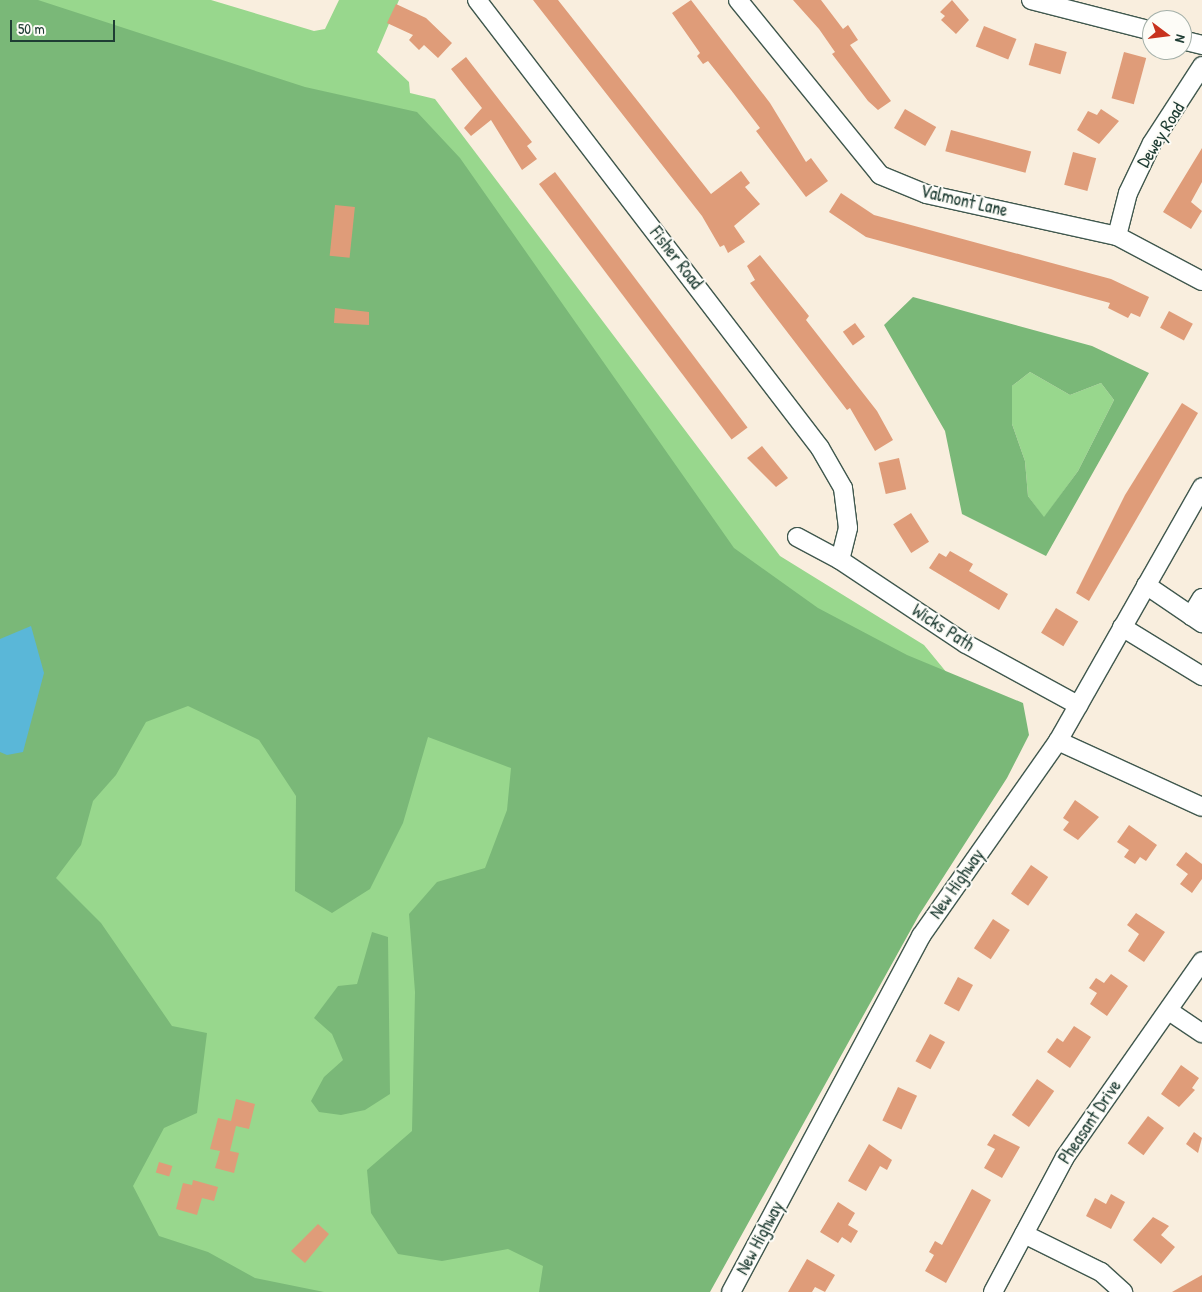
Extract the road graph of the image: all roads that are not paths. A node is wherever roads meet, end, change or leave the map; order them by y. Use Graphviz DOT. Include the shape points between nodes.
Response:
graph roads {
  1 [pos="477,0"];
  2 [pos="738,0"];
  3 [pos="1031,0"];
  4 [pos="1142,28"];
  5 [pos="1202,66"];
  6 [pos="1117,236"];
  7 [pos="1202,281"];
  8 [pos="1202,487"];
  9 [pos="797,537"];
  10 [pos="840,560"];
  11 [pos="1146,585"];
  12 [pos="1202,598"];
  13 [pos="1197,620"];
  14 [pos="1122,627"];
  15 [pos="1202,676"];
  16 [pos="1078,705"];
  17 [pos="1058,741"];
  18 [pos="1202,807"];
  19 [pos="1202,961"];
  20 [pos="1169,1011"];
  21 [pos="1202,1033"];
  22 [pos="1024,1234"];
  23 [pos="731,1292"];
  24 [pos="993,1292"];
  25 [pos="1122,1292"];
  1 -- 10 [label="street, Fisher Road" via="820,448 844,488 848,528"];
  2 -- 6 [label="street, Valmont Lane" via="880,175 926,194"];
  3 -- 4 [label="street"];
  5 -- 6 [label="street, Dewey Road" via="1152,143 1128,193"];
  6 -- 7 [label="street, Valmont Lane"];
  8 -- 11 [label="street, New Highway"];
  9 -- 10 [label="street, Wicks Path"];
  10 -- 16 [label="street, Wicks Path" via="966,644"];
  11 -- 13 [label="street"];
  11 -- 14 [label="street, New Highway"];
  12 -- 13 [label="street"];
  14 -- 15 [label="street"];
  14 -- 16 [label="street, New Highway"];
  16 -- 17 [label="street, New Highway"];
  17 -- 18 [label="street"];
  17 -- 23 [label="street, New Highway" via="921,936"];
  19 -- 20 [label="street, Pheasant Drive"];
  20 -- 21 [label="street"];
  20 -- 22 [label="street, Pheasant Drive" via="1065,1157"];
  22 -- 24 [label="street, Pheasant Drive"];
  22 -- 25 [label="street" via="1101,1272"];
}
